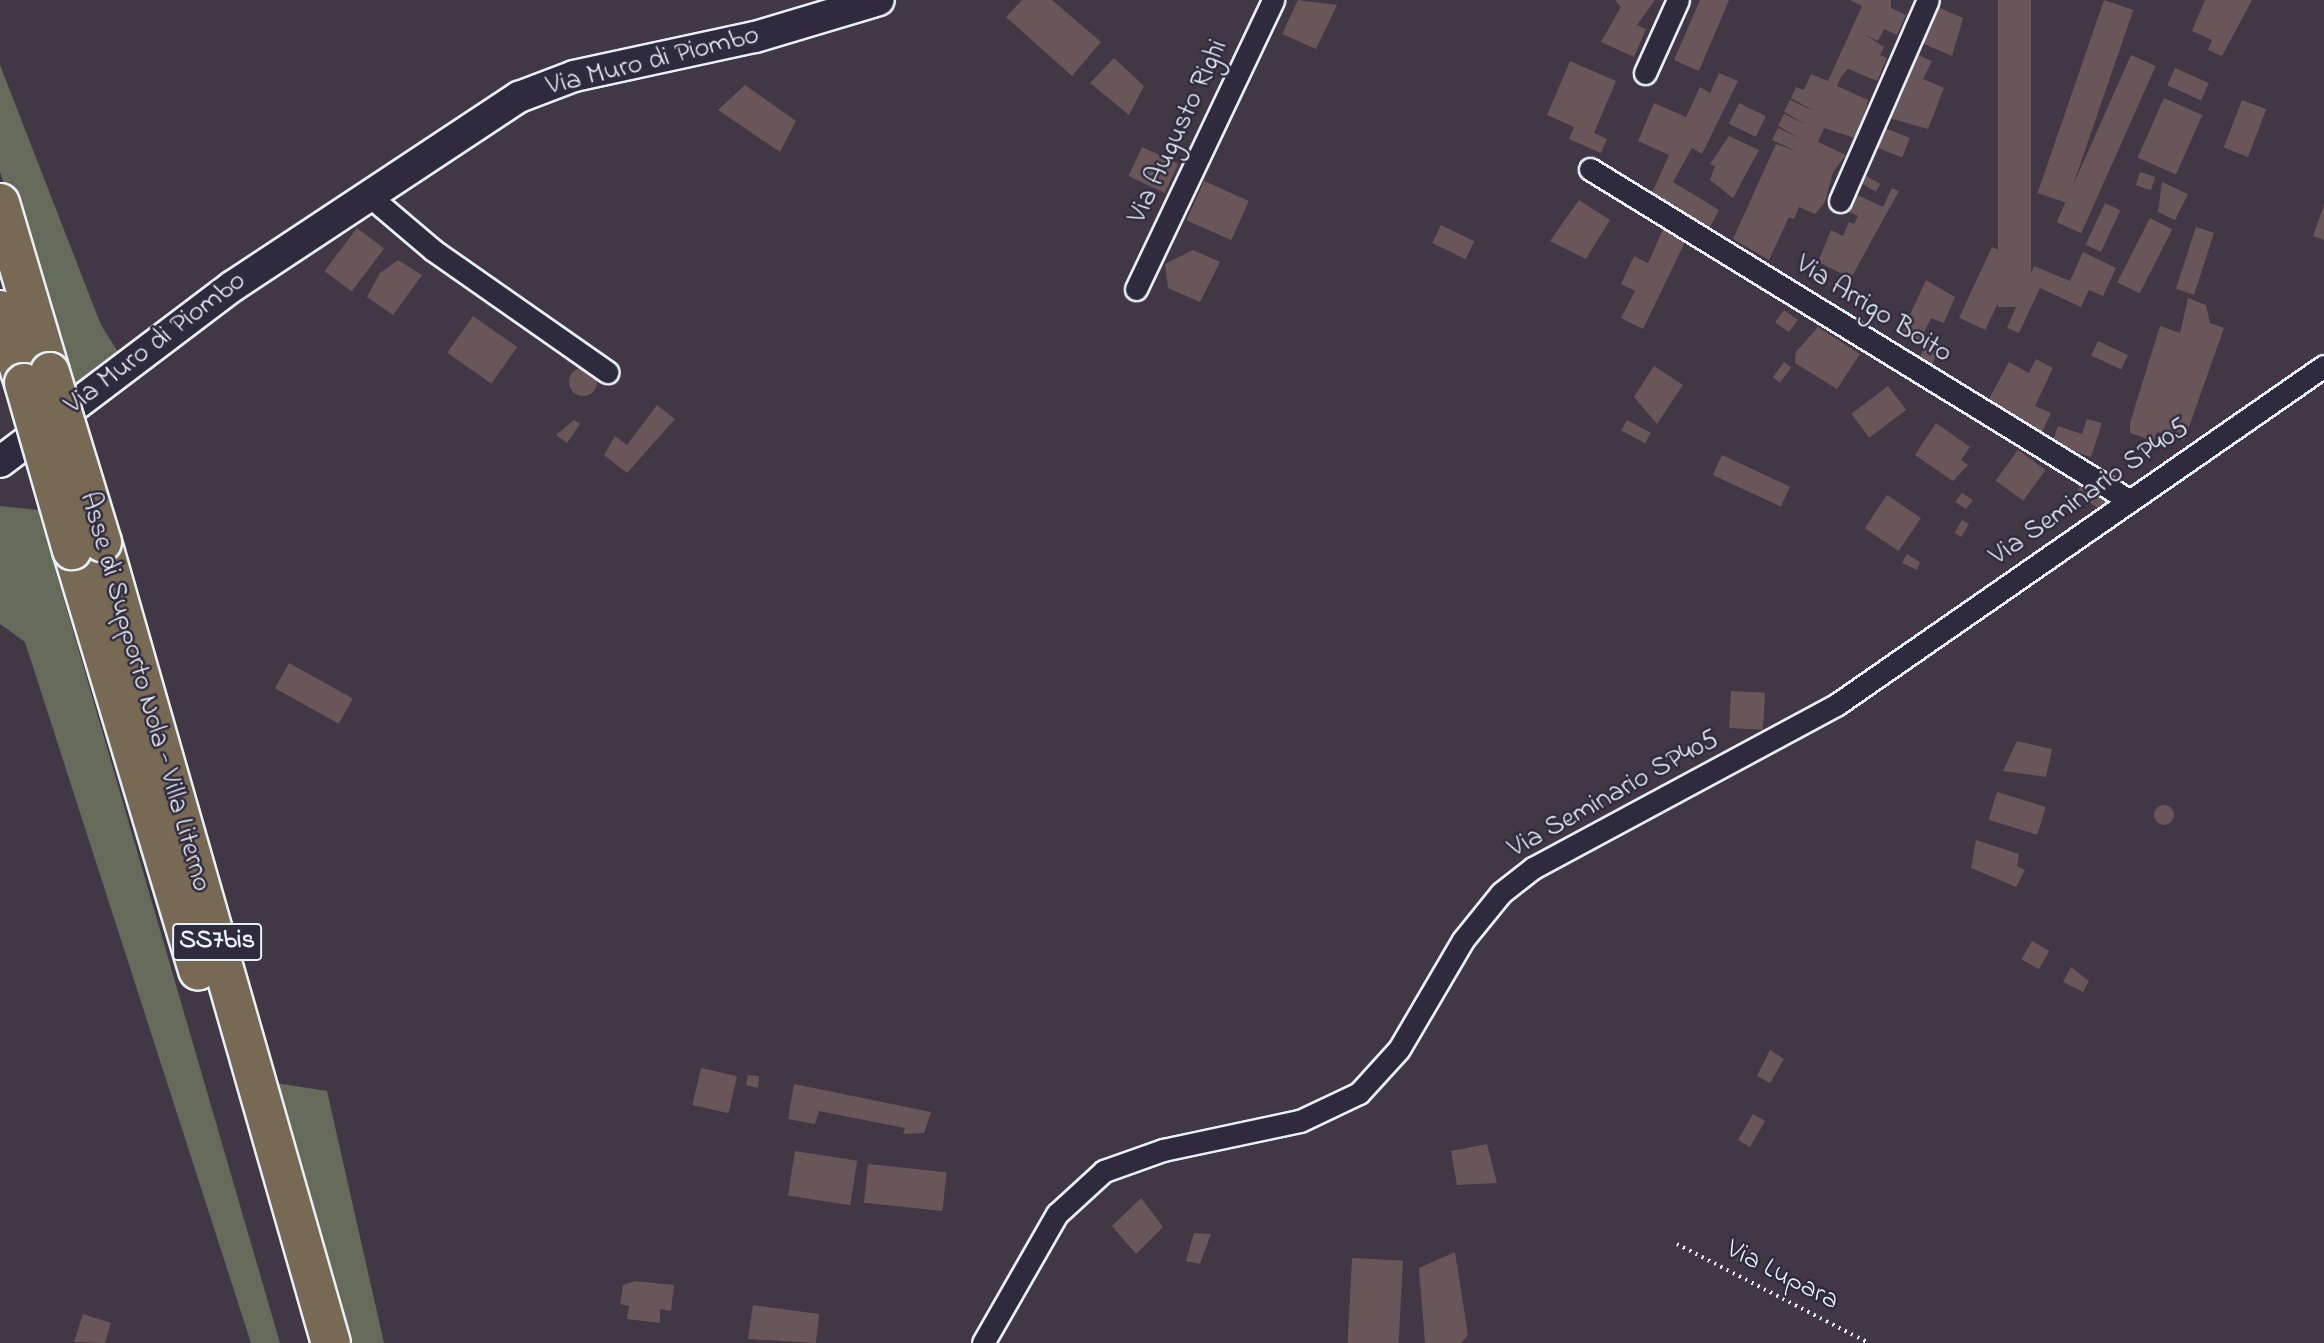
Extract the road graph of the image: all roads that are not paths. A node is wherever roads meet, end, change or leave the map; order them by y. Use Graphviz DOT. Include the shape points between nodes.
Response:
graph roads {
  1 [pos="879,0"];
  2 [pos="1273,0"];
  3 [pos="1678,0"];
  4 [pos="1928,0"];
  5 [pos="1645,73"];
  6 [pos="1590,169"];
  7 [pos="366,194"];
  8 [pos="1840,201"];
  9 [pos="0,203"];
  10 [pos="1136,289"];
  11 [pos="0,310"];
  12 [pos="2324,366"];
  13 [pos="607,372"];
  14 [pos="37,377"];
  15 [pos="0,462"];
  16 [pos="2127,499"];
  17 [pos="87,546"];
  18 [pos="304,1343"];
  19 [pos="331,1343"];
  20 [pos="983,1343"];
  1 -- 7 [label="street, Via Muro di Piombo" via="755,37 563,80 519,97"];
  2 -- 10 [label="street, Via Augusto Righi"];
  3 -- 5 [label="street"];
  4 -- 8 [label="street"];
  6 -- 16 [label="street, Via Arrigo Boito"];
  7 -- 13 [label="street" via="424,243"];
  7 -- 15 [label="street, Via Muro di Piombo"];
  9 -- 14 [label="highway, Asse di Supporto Nola - Villa Literno / SS7bis"];
  11 -- 14 [label="highway, Asse di Supporto Nola - Villa Literno / SS7bis"];
  12 -- 16 [label="street, Via Seminario SP405"];
  14 -- 17 [label="highway, Asse di Supporto Nola - Villa Literno / SS7bis, bridge"];
  16 -- 20 [label="street, Via Seminario SP405" via="1836,705 1533,868 1501,893 1463,940 1399,1049 1359,1093 1300,1121 1163,1150 1097,1177 1058,1214"];
  17 -- 18 [label="highway, Asse di Supporto Nola - Villa Literno / SS7bis"];
  17 -- 19 [label="highway, Asse di Supporto Nola - Villa Literno / SS7bis"];
}
